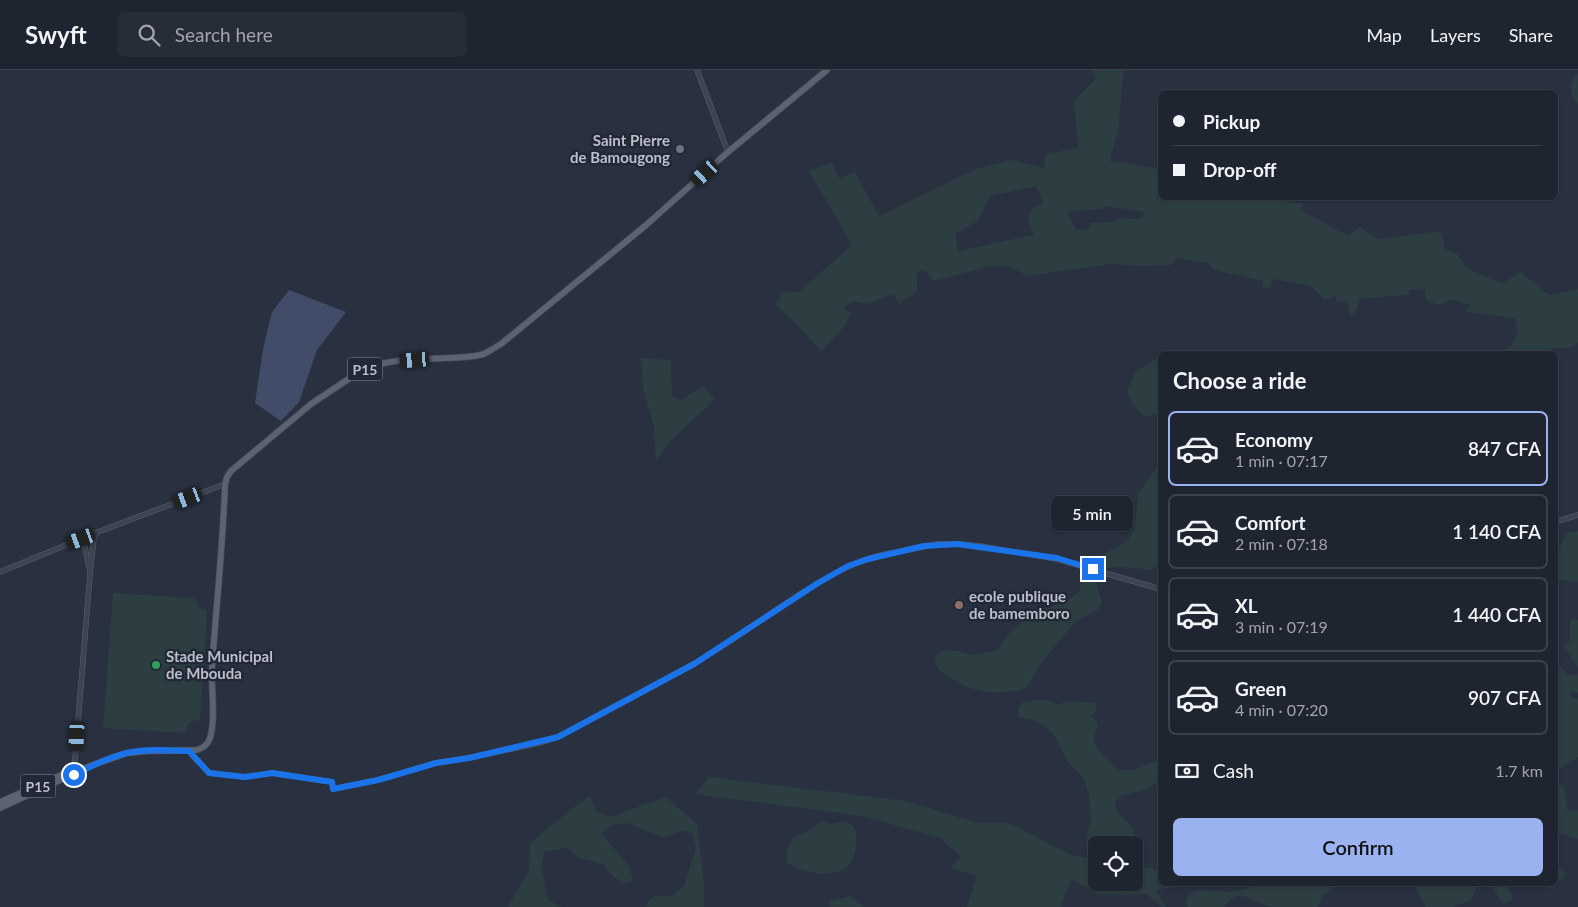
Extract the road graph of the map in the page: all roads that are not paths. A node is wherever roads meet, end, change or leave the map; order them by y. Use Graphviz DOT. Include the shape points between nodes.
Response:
graph roads {
  1 [pos="697,70"];
  2 [pos="827,70"];
  3 [pos="728,152"];
  4 [pos="225,484"];
  5 [pos="1578,515"];
  6 [pos="1558,521"];
  7 [pos="98,532"];
  8 [pos="81,539"];
  9 [pos="0,572"];
  10 [pos="90,574"];
  11 [pos="1158,588"];
  12 [pos="189,751"];
  13 [pos="74,772"];
  14 [pos="0,802"];
  15 [pos="0,808"];
  1 -- 3 [label="street"];
  2 -- 3 [label="main road, P15"];
  3 -- 4 [label="main road, P15" via="645,226 501,344 475,356 394,362 362,370 307,407 231,471"];
  4 -- 7 [label="street"];
  4 -- 12 [label="main road, P15" via="211,735 204,747"];
  5 -- 6 [label="street"];
  7 -- 8 [label="street"];
  7 -- 10 [label="street" via="94,538"];
  8 -- 9 [label="street"];
  8 -- 10 [label="street" via="86,547"];
  10 -- 13 [label="street"];
  11 -- 12 [label="street" via="1042,556 965,544 924,546 848,566 694,664 548,741 436,763 333,789 332,782 272,773 245,777 209,773"];
  12 -- 13 [label="main road, P15" via="133,752"];
  13 -- 14 [label="main road, P15"];
  13 -- 15 [label="main road, P15"];
}
